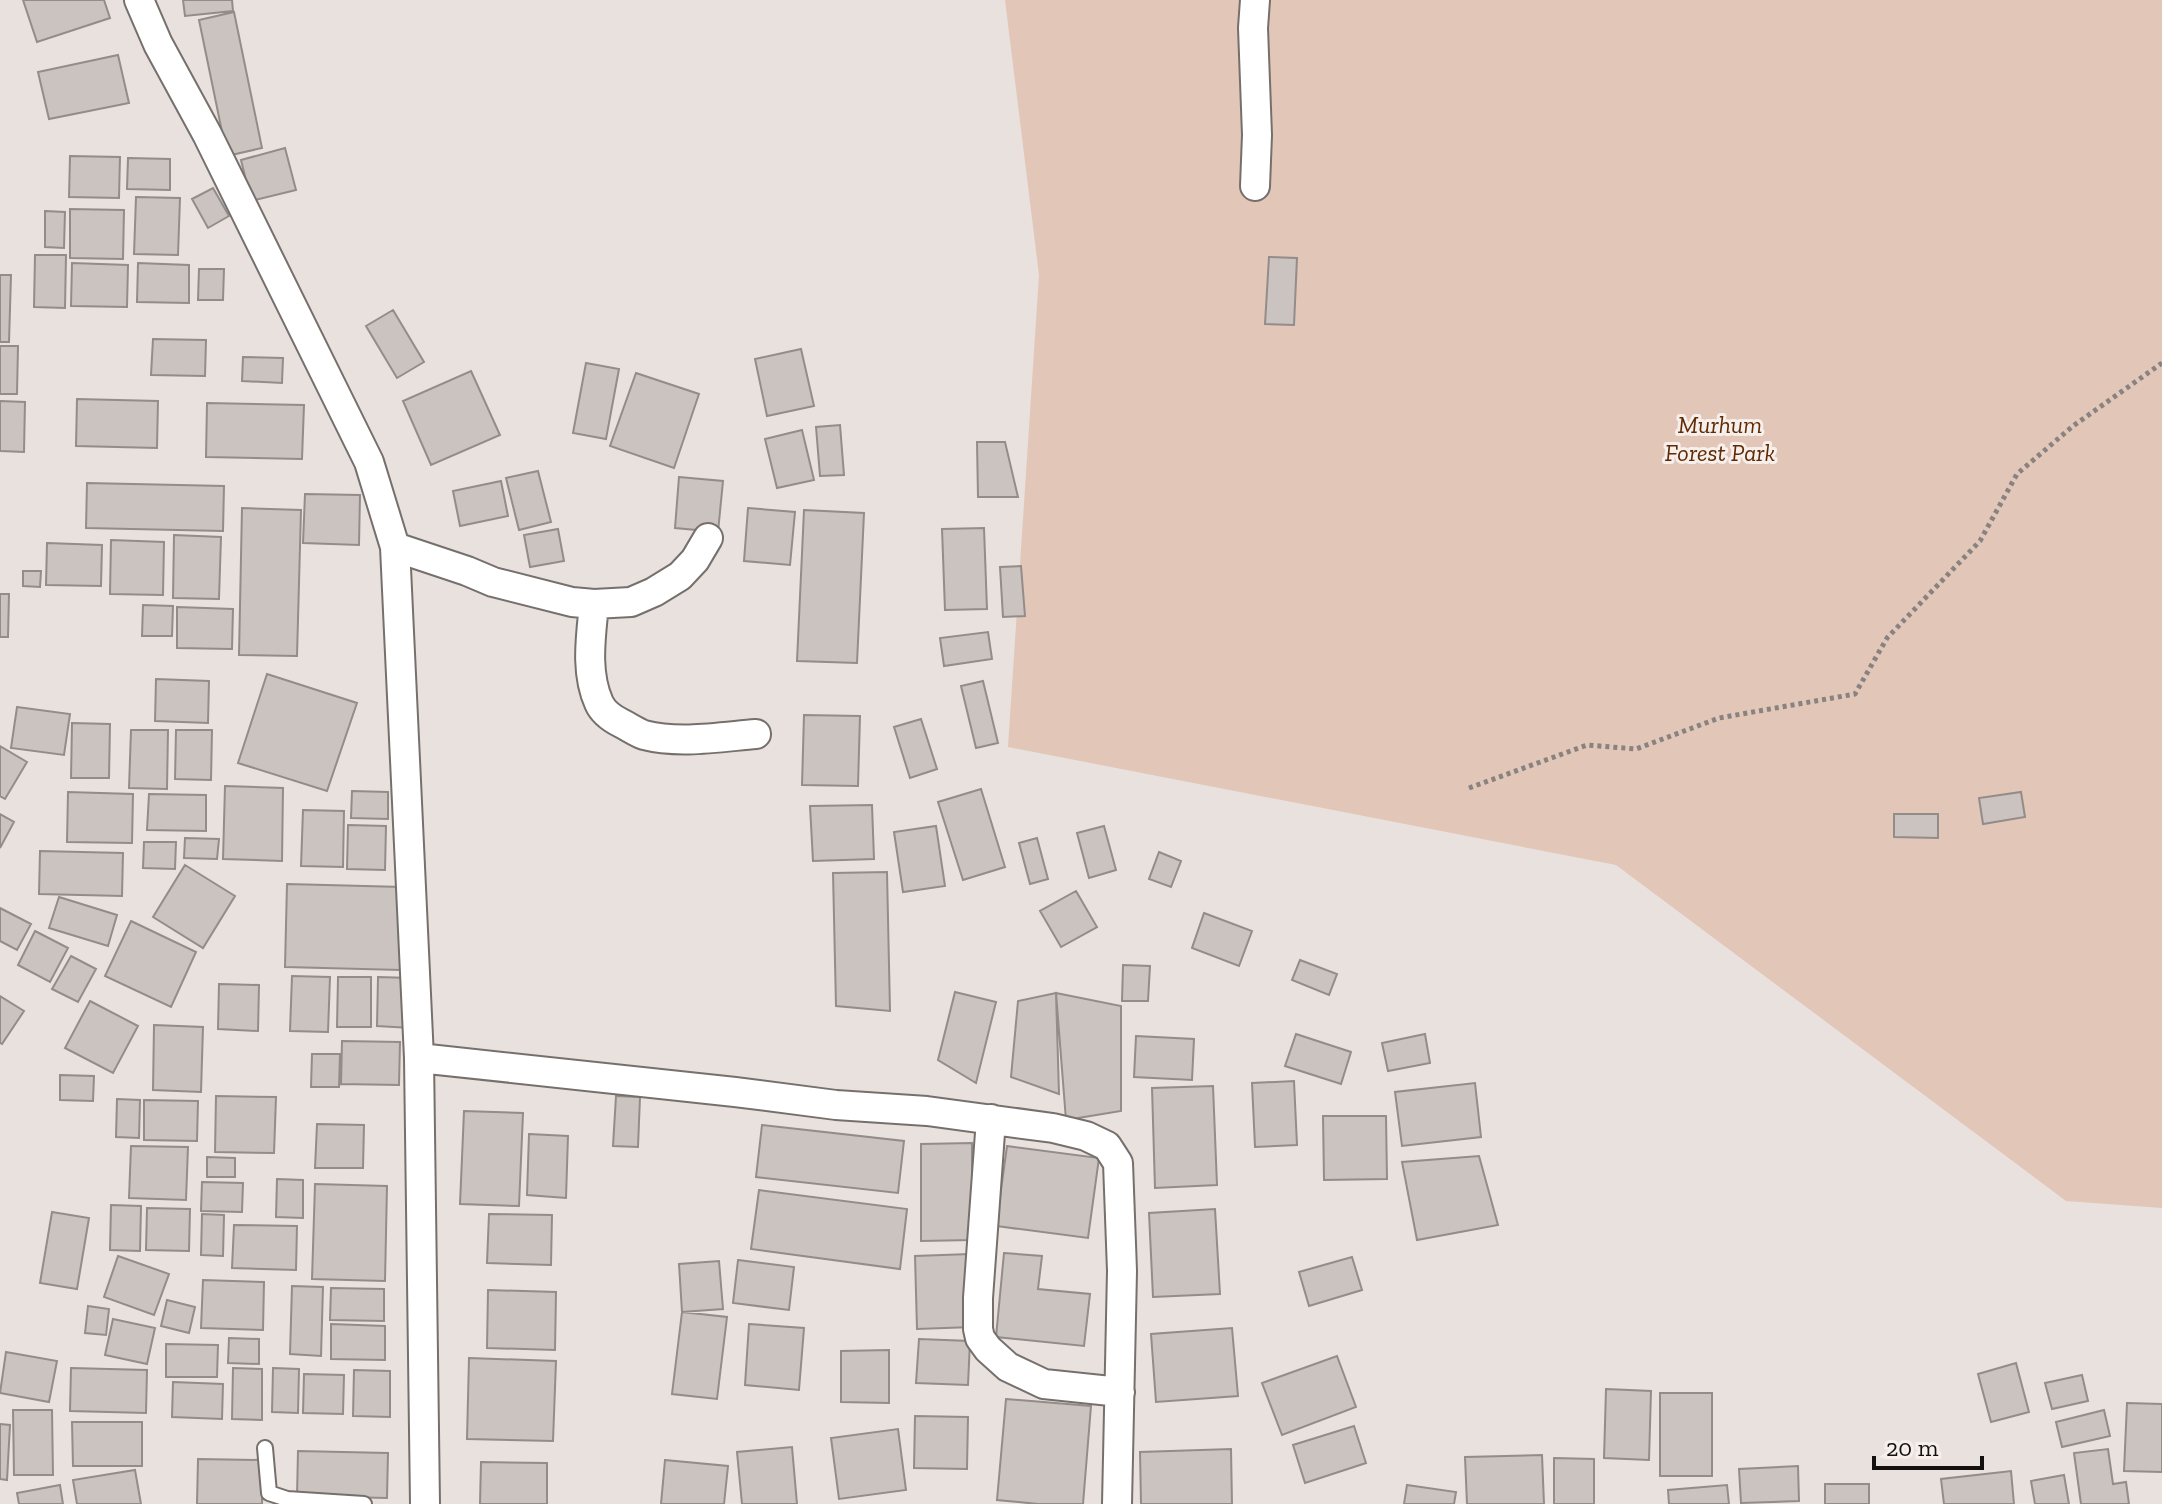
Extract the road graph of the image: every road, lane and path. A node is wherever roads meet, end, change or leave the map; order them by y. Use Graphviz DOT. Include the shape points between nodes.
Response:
graph roads {
  1 [pos="139,0"];
  2 [pos="1255,0"];
  3 [pos="1255,186"];
  4 [pos="2162,363"];
  5 [pos="708,538"];
  6 [pos="395,547"];
  7 [pos="594,604"];
  8 [pos="756,734"];
  9 [pos="1469,788"];
  10 [pos="419,1058"];
  11 [pos="991,1119"];
  12 [pos="1120,1392"];
  13 [pos="265,1448"];
  14 [pos="364,1504"];
  15 [pos="425,1504"];
  16 [pos="1117,1504"];
  1 -- 6 [label="street" via="369,462"];
  2 -- 3 [label="street"];
  4 -- 9 [label="path" via="2073,426 2017,474 1980,541 1887,638 1855,694 1719,718 1636,749 1587,745"];
  5 -- 7 [label="street" via="680,576 654,592 631,602"];
  6 -- 7 [label="street" via="493,582"];
  6 -- 10 [label="street"];
  7 -- 8 [label="street" via="594,686 600,706 613,719 642,734 674,738"];
  10 -- 11 [label="street"];
  10 -- 15 [label="street"];
  11 -- 12 [label="street" via="1086,1136 1107,1146 1118,1163"];
  11 -- 12 [label="street" via="978,1298 980,1338 1008,1367 1044,1384"];
  12 -- 16 [label="street"];
  13 -- 14 [label="lane" via="269,1493"];
}
